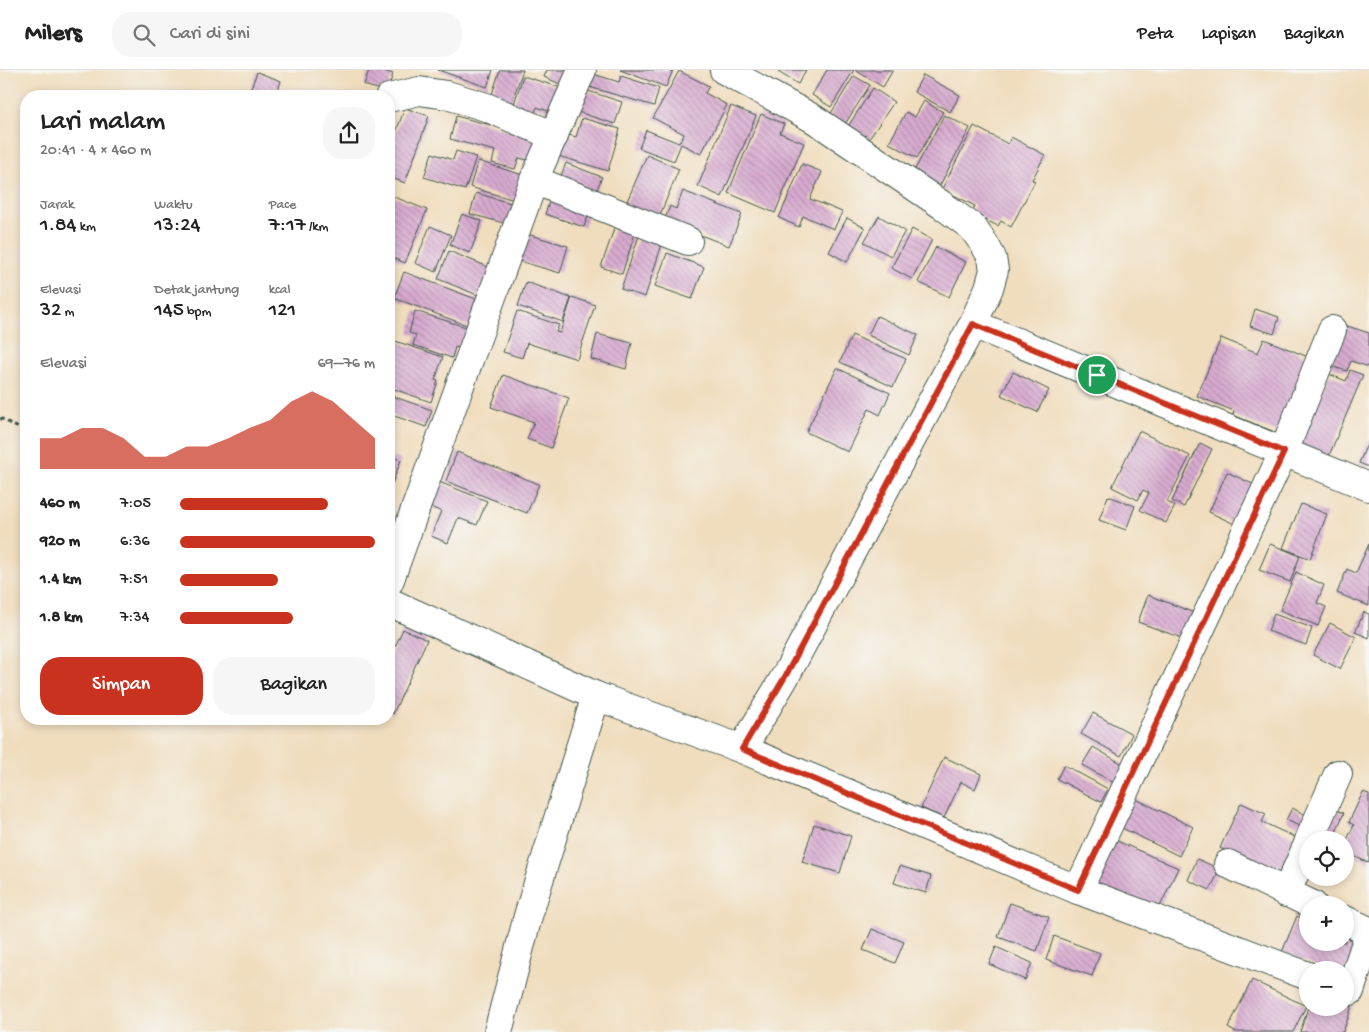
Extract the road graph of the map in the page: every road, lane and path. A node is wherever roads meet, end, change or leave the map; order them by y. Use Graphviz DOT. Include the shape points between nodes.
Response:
graph roads {
  1 [pos="582,70"];
  2 [pos="724,70"];
  3 [pos="395,96"];
  4 [pos="554,136"];
  5 [pos="534,180"];
  6 [pos="688,241"];
  7 [pos="973,324"];
  8 [pos="1332,330"];
  9 [pos="0,418"];
  10 [pos="20,429"];
  11 [pos="1284,452"];
  12 [pos="1369,487"];
  13 [pos="395,565"];
  14 [pos="395,605"];
  15 [pos="596,696"];
  16 [pos="742,749"];
  17 [pos="1338,774"];
  18 [pos="1313,831"];
  19 [pos="1228,864"];
  20 [pos="1299,864"];
  21 [pos="1078,890"];
  22 [pos="1286,893"];
  23 [pos="1299,899"];
  24 [pos="1354,924"];
  25 [pos="1369,932"];
  26 [pos="1299,973"];
  27 [pos="1355,991"];
  28 [pos="498,1032"];
  1 -- 4 [label="street"];
  2 -- 7 [label="street" via="814,119 972,228 992,258 994,270"];
  3 -- 4 [label="street" via="419,90 447,95 486,107"];
  4 -- 5 [label="street"];
  5 -- 6 [label="street"];
  5 -- 13 [label="street"];
  7 -- 11 [label="street"];
  7 -- 16 [label="street" via="786,675"];
  8 -- 11 [label="street"];
  9 -- 10 [label="path"];
  11 -- 12 [label="street"];
  11 -- 21 [label="street"];
  14 -- 15 [label="street"];
  15 -- 16 [label="street"];
  15 -- 28 [label="street" via="528,916"];
  16 -- 21 [label="street"];
  17 -- 18 [label="street"];
  19 -- 22 [label="street"];
  20 -- 22 [label="street"];
  21 -- 26 [label="street"];
  22 -- 23 [label="street"];
  24 -- 25 [label="street"];
  25 -- 27 [label="street"];
}
